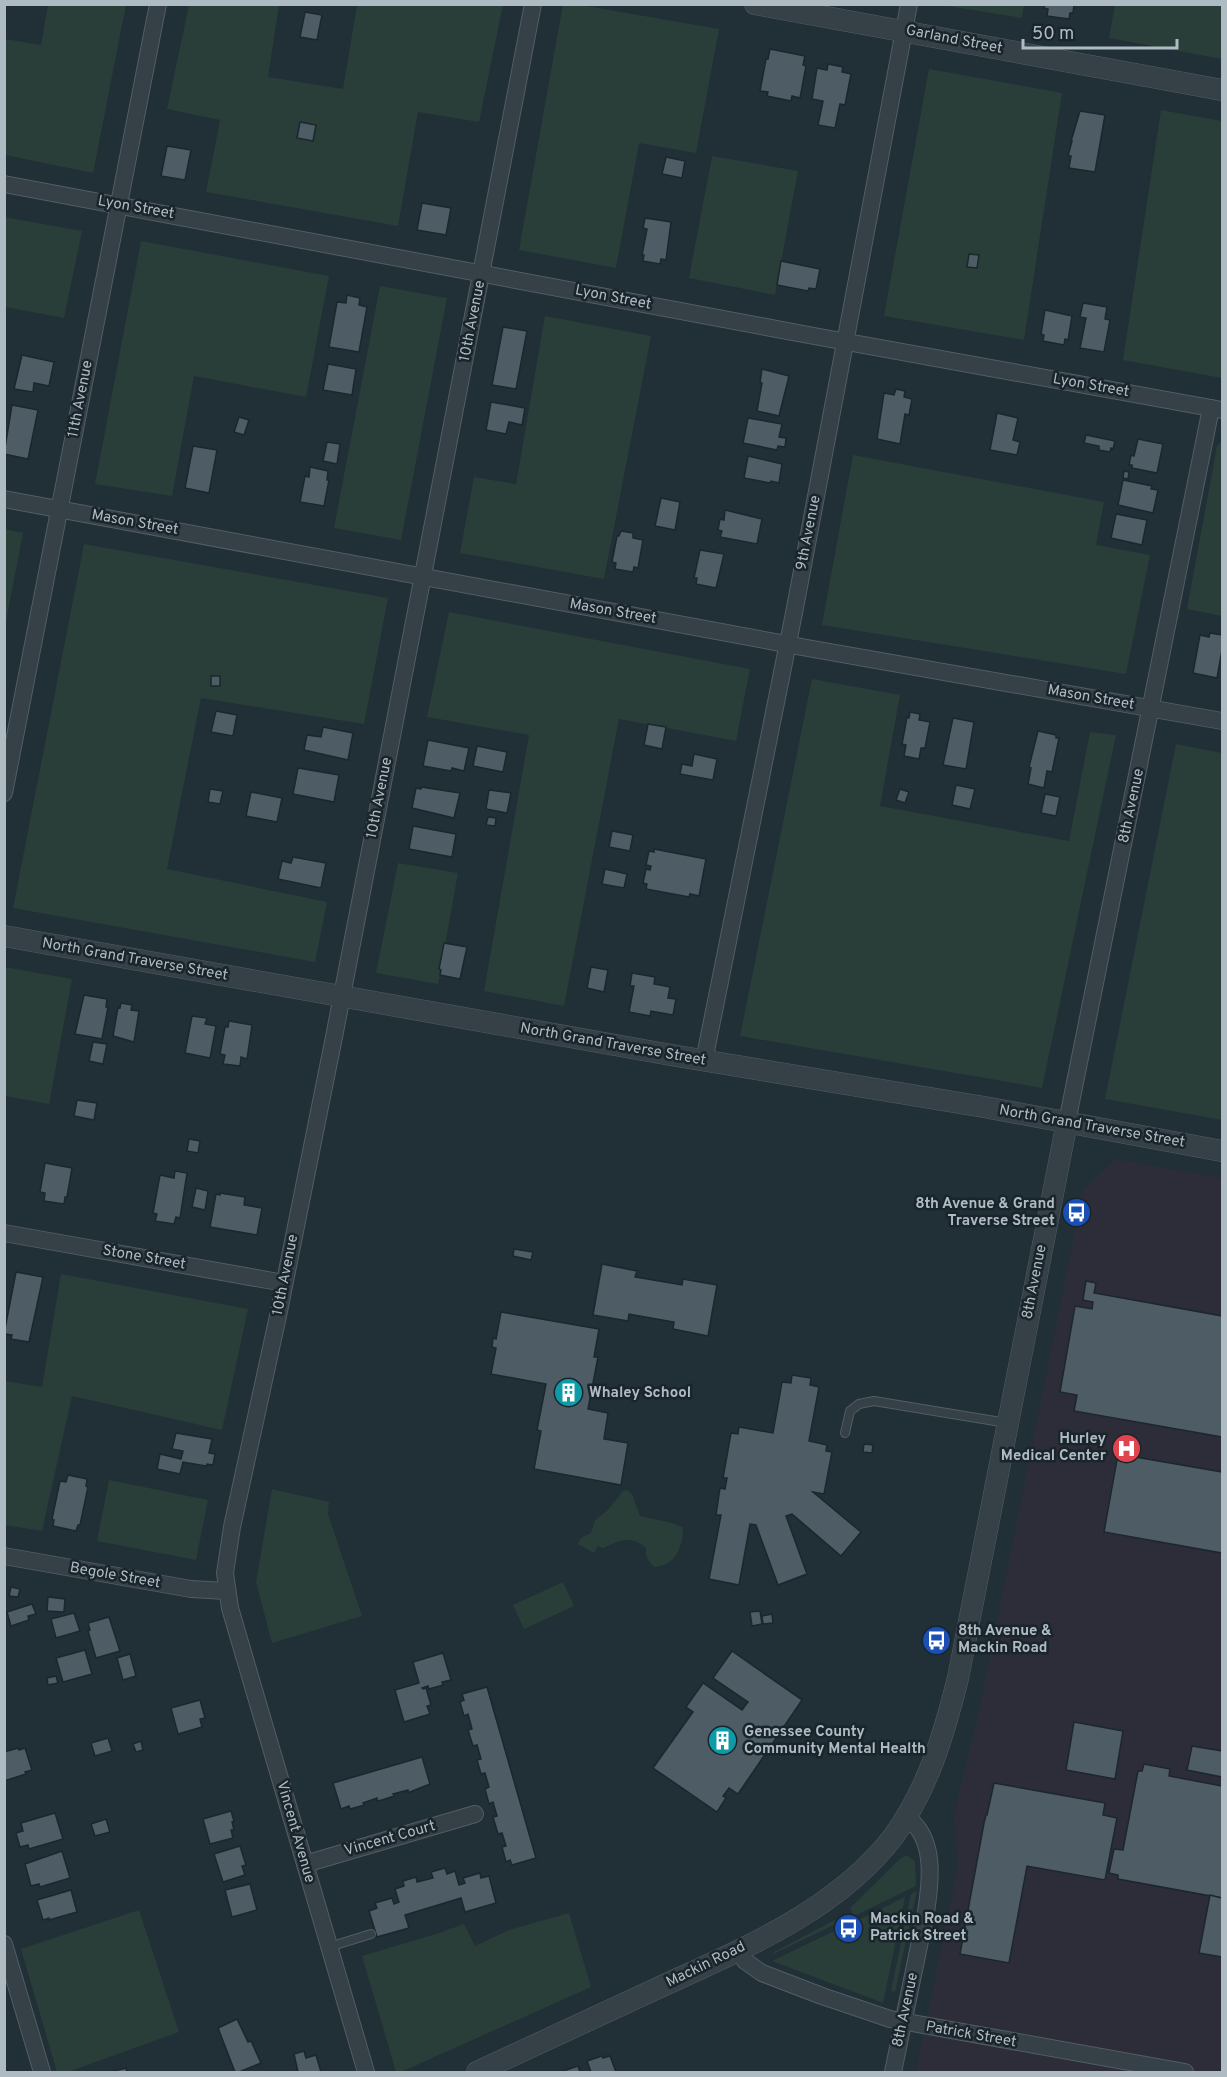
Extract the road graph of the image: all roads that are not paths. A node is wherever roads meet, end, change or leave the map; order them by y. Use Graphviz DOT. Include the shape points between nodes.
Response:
graph roads {
  1 [pos="158,4"];
  2 [pos="533,4"];
  3 [pos="755,4"];
  4 [pos="909,4"];
  5 [pos="904,31"];
  6 [pos="1222,90"];
  7 [pos="4,184"];
  8 [pos="118,205"];
  9 [pos="482,274"];
  10 [pos="846,342"];
  11 [pos="1217,409"];
  12 [pos="4,499"];
  13 [pos="60,509"];
  14 [pos="423,576"];
  15 [pos="788,644"];
  16 [pos="1152,709"];
  17 [pos="1222,721"];
  18 [pos="4,793"];
  19 [pos="4,936"];
  20 [pos="341,997"];
  21 [pos="704,1061"];
  22 [pos="1067,1122"];
  23 [pos="1222,1151"];
  24 [pos="4,1233"];
  25 [pos="284,1283"];
  26 [pos="1007,1423"];
  27 [pos="845,1433"];
  28 [pos="4,1556"];
  29 [pos="226,1591"];
  30 [pos="475,1814"];
  31 [pos="906,1817"];
  32 [pos="305,1864"];
  33 [pos="371,1934"];
  34 [pos="4,1944"];
  35 [pos="329,1947"];
  36 [pos="738,1950"];
  37 [pos="903,2022"];
  38 [pos="42,2073"];
  39 [pos="366,2073"];
  40 [pos="477,2073"];
  41 [pos="893,2073"];
  42 [pos="1185,2073"];
  1 -- 8 [label="street, 11th Avenue"];
  2 -- 9 [label="street, 10th Avenue"];
  3 -- 5 [label="street, Garland Street"];
  4 -- 5 [label="street, 9th Avenue"];
  5 -- 6 [label="street, Garland Street"];
  5 -- 10 [label="street, 9th Avenue"];
  7 -- 8 [label="street, Lyon Street"];
  8 -- 9 [label="street, Lyon Street"];
  8 -- 13 [label="street, 11th Avenue"];
  9 -- 10 [label="street, Lyon Street"];
  9 -- 14 [label="street, 10th Avenue"];
  10 -- 11 [label="street, Lyon Street"];
  10 -- 15 [label="street, 9th Avenue"];
  11 -- 16 [label="street, 8th Avenue"];
  12 -- 13 [label="street, Mason Street"];
  13 -- 14 [label="street, Mason Street"];
  13 -- 18 [label="street, 11th Avenue"];
  14 -- 15 [label="street, Mason Street"];
  14 -- 20 [label="street, 10th Avenue"];
  15 -- 16 [label="street, Mason Street"];
  15 -- 21 [label="street, 9th Avenue"];
  16 -- 17 [label="street, Mason Street"];
  16 -- 22 [label="street, 8th Avenue"];
  19 -- 20 [label="street, North Grand Traverse Street"];
  20 -- 21 [label="street, North Grand Traverse Street"];
  20 -- 25 [label="street, 10th Avenue"];
  21 -- 22 [label="street, North Grand Traverse Street"];
  22 -- 23 [label="street, North Grand Traverse Street"];
  22 -- 26 [label="street, 8th Avenue"];
  24 -- 25 [label="street, Stone Street"];
  25 -- 29 [label="street, 10th Avenue" via="232,1527"];
  26 -- 27 [label="lane" via="873,1401 850,1411"];
  26 -- 31 [label="street, 8th Avenue" via="950,1711 932,1768"];
  28 -- 29 [label="street, Begole Street" via="191,1589"];
  29 -- 32 [label="street, Vincent Avenue"];
  30 -- 32 [label="street, Vincent Court"];
  31 -- 36 [label="street, Mackin Road" via="851,1881 804,1915"];
  31 -- 37 [label="street, 8th Avenue" via="923,1834 930,1876"];
  32 -- 35 [label="street, Vincent Avenue"];
  33 -- 35 [label="lane"];
  34 -- 38 [label="street"];
  35 -- 39 [label="street, Vincent Avenue"];
  36 -- 37 [label="street, Patrick Street" via="750,1965 768,1976"];
  36 -- 40 [label="street, Mackin Road"];
  37 -- 41 [label="street, 8th Avenue"];
  37 -- 42 [label="street, Patrick Street"];
}
